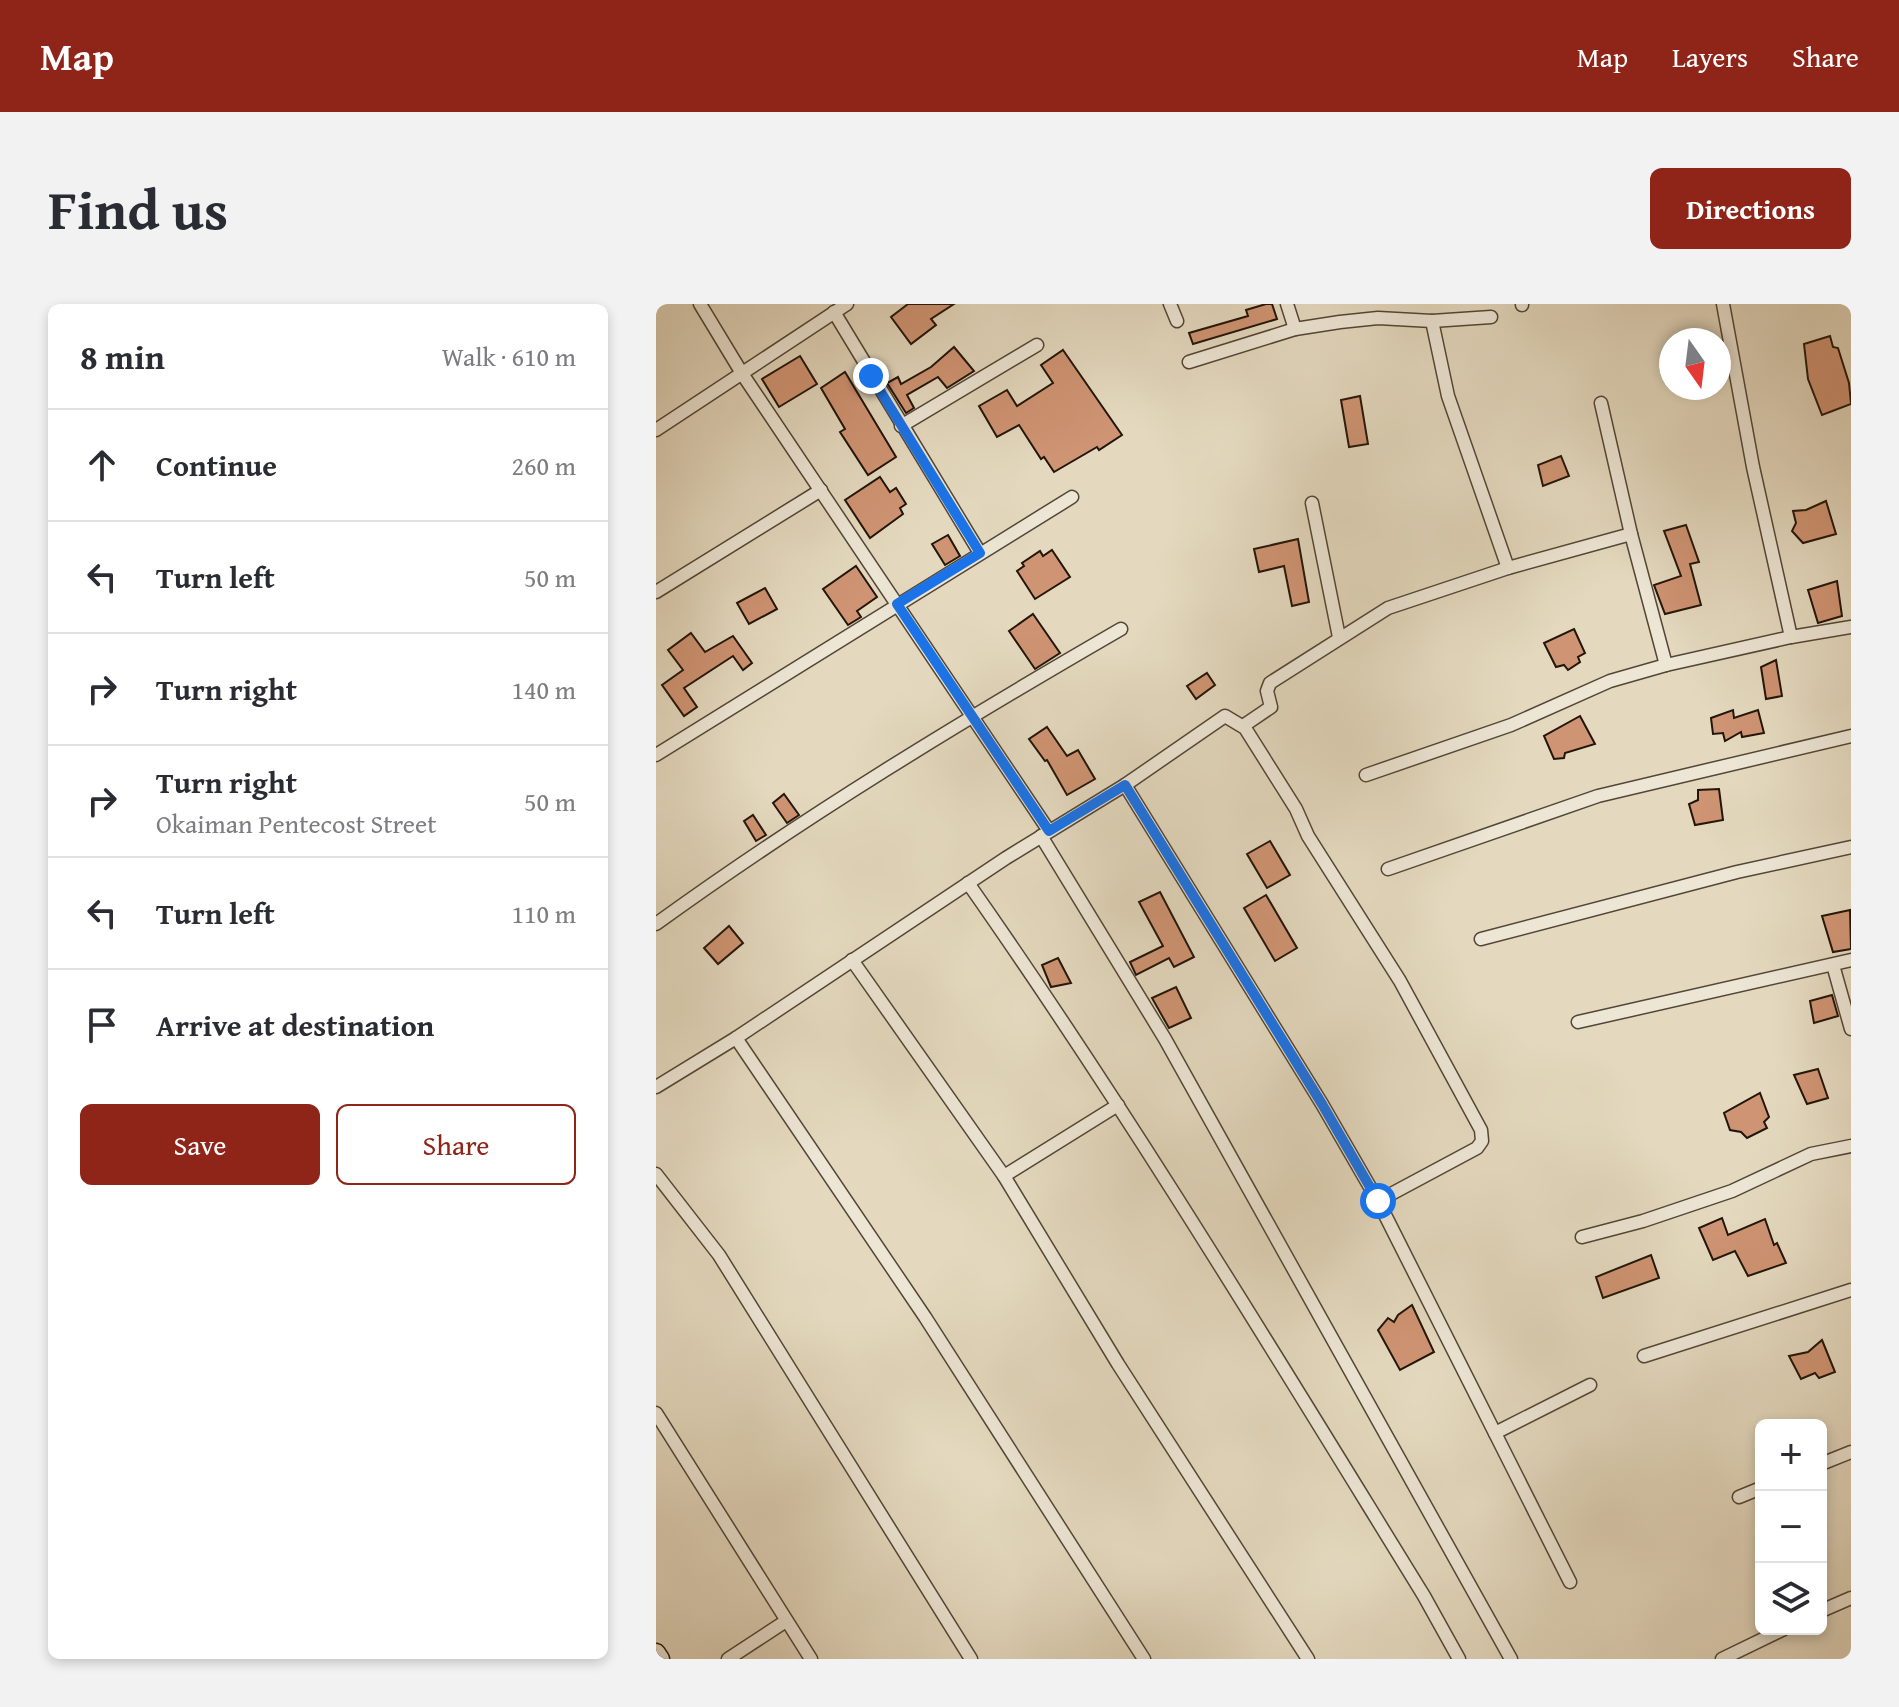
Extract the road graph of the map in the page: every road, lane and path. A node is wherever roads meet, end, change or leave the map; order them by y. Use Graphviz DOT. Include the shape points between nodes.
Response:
graph roads {
  1 [pos="700,304"];
  2 [pos="847,304"];
  3 [pos="1170,304"];
  4 [pos="1287,304"];
  5 [pos="1379,304"];
  6 [pos="1723,304"];
  7 [pos="834,312"];
  8 [pos="1491,317"];
  9 [pos="1378,318"];
  10 [pos="1177,321"];
  11 [pos="1432,321"];
  12 [pos="1295,329"];
  13 [pos="1037,345"];
  14 [pos="1189,362"];
  15 [pos="743,375"];
  16 [pos="1601,403"];
  17 [pos="901,426"];
  18 [pos="656,430"];
  19 [pos="821,490"];
  20 [pos="1072,497"];
  21 [pos="1312,503"];
  22 [pos="1631,534"];
  23 [pos="980,553"];
  24 [pos="1508,568"];
  25 [pos="656,592"];
  26 [pos="897,604"];
  27 [pos="1851,627"];
  28 [pos="1121,629"];
  29 [pos="1339,637"];
  30 [pos="1791,637"];
  31 [pos="1666,665"];
  32 [pos="973,716"];
  33 [pos="1246,724"];
  34 [pos="1851,736"];
  35 [pos="656,755"];
  36 [pos="1366,775"];
  37 [pos="1125,785"];
  38 [pos="1045,834"];
  39 [pos="1851,847"];
  40 [pos="1388,869"];
  41 [pos="968,883"];
  42 [pos="656,924"];
  43 [pos="1481,939"];
  44 [pos="852,960"];
  45 [pos="1851,960"];
  46 [pos="1833,965"];
  47 [pos="1578,1022"];
  48 [pos="1851,1029"];
  49 [pos="736,1038"];
  50 [pos="656,1087"];
  51 [pos="1118,1105"];
  52 [pos="1851,1146"];
  53 [pos="656,1174"];
  54 [pos="1004,1176"];
  55 [pos="1378,1201"];
  56 [pos="1582,1237"];
  57 [pos="1851,1290"];
  58 [pos="1644,1356"];
  59 [pos="1590,1385"];
  60 [pos="656,1413"];
  61 [pos="1495,1433"];
  62 [pos="1851,1452"];
  63 [pos="1827,1462"];
  64 [pos="1755,1490"];
  65 [pos="1739,1497"];
  66 [pos="1570,1582"];
  67 [pos="1851,1598"];
  68 [pos="1827,1608"];
  69 [pos="786,1621"];
  70 [pos="1772,1635"];
  71 [pos="656,1653"];
  72 [pos="660,1659"];
  73 [pos="728,1659"];
  74 [pos="811,1659"];
  75 [pos="971,1659"];
  76 [pos="1144,1659"];
  77 [pos="1308,1659"];
  78 [pos="1459,1659"];
  79 [pos="1511,1659"];
  80 [pos="1722,1659"];
  1 -- 15 [label="street"];
  2 -- 7 [label="street"];
  3 -- 10 [label="street"];
  4 -- 12 [label="street"];
  5 -- 9 [label="street"];
  6 -- 30 [label="street"];
  7 -- 15 [label="street"];
  7 -- 17 [label="street"];
  8 -- 11 [label="street"];
  9 -- 11 [label="street"];
  9 -- 12 [label="street"];
  11 -- 24 [label="street" via="1455,419"];
  12 -- 14 [label="street"];
  13 -- 17 [label="street"];
  15 -- 18 [label="street"];
  15 -- 19 [label="street"];
  16 -- 22 [label="street"];
  17 -- 23 [label="street"];
  19 -- 25 [label="street"];
  19 -- 26 [label="street"];
  20 -- 23 [label="street"];
  21 -- 29 [label="street"];
  22 -- 24 [label="street"];
  22 -- 31 [label="street"];
  23 -- 26 [label="street"];
  24 -- 29 [label="street" via="1388,608"];
  26 -- 32 [label="street"];
  26 -- 35 [label="street"];
  27 -- 30 [label="street"];
  28 -- 32 [label="street"];
  29 -- 33 [label="street" via="1270,683 1271,707"];
  30 -- 31 [label="street"];
  31 -- 36 [label="street" via="1610,681 1511,725"];
  32 -- 38 [label="street"];
  32 -- 42 [label="street" via="762,848"];
  33 -- 37 [label="street" via="1225,716"];
  33 -- 55 [label="street" via="1308,836 1400,981 1481,1130 1477,1148"];
  34 -- 40 [label="street" via="1598,796"];
  37 -- 38 [label="street"];
  37 -- 55 [label="street"];
  38 -- 41 [label="street"];
  38 -- 79 [label="street"];
  39 -- 43 [label="street"];
  41 -- 44 [label="street"];
  41 -- 51 [label="street"];
  44 -- 49 [label="street"];
  44 -- 54 [label="street"];
  45 -- 46 [label="street"];
  46 -- 47 [label="street"];
  46 -- 48 [label="street"];
  49 -- 50 [label="street"];
  49 -- 76 [label="street" via="925,1317"];
  51 -- 54 [label="street"];
  51 -- 78 [label="street"];
  52 -- 56 [label="street" via="1811,1154 1732,1191"];
  53 -- 75 [label="street" via="719,1255"];
  54 -- 77 [label="street"];
  55 -- 61 [label="street"];
  57 -- 58 [label="street"];
  59 -- 61 [label="street"];
  60 -- 69 [label="street"];
  61 -- 66 [label="street"];
  62 -- 63 [label="street"];
  64 -- 65 [label="street"];
  67 -- 68 [label="street"];
  69 -- 73 [label="street"];
  69 -- 74 [label="street"];
  70 -- 80 [label="street"];
  71 -- 72 [label="street"];
}
